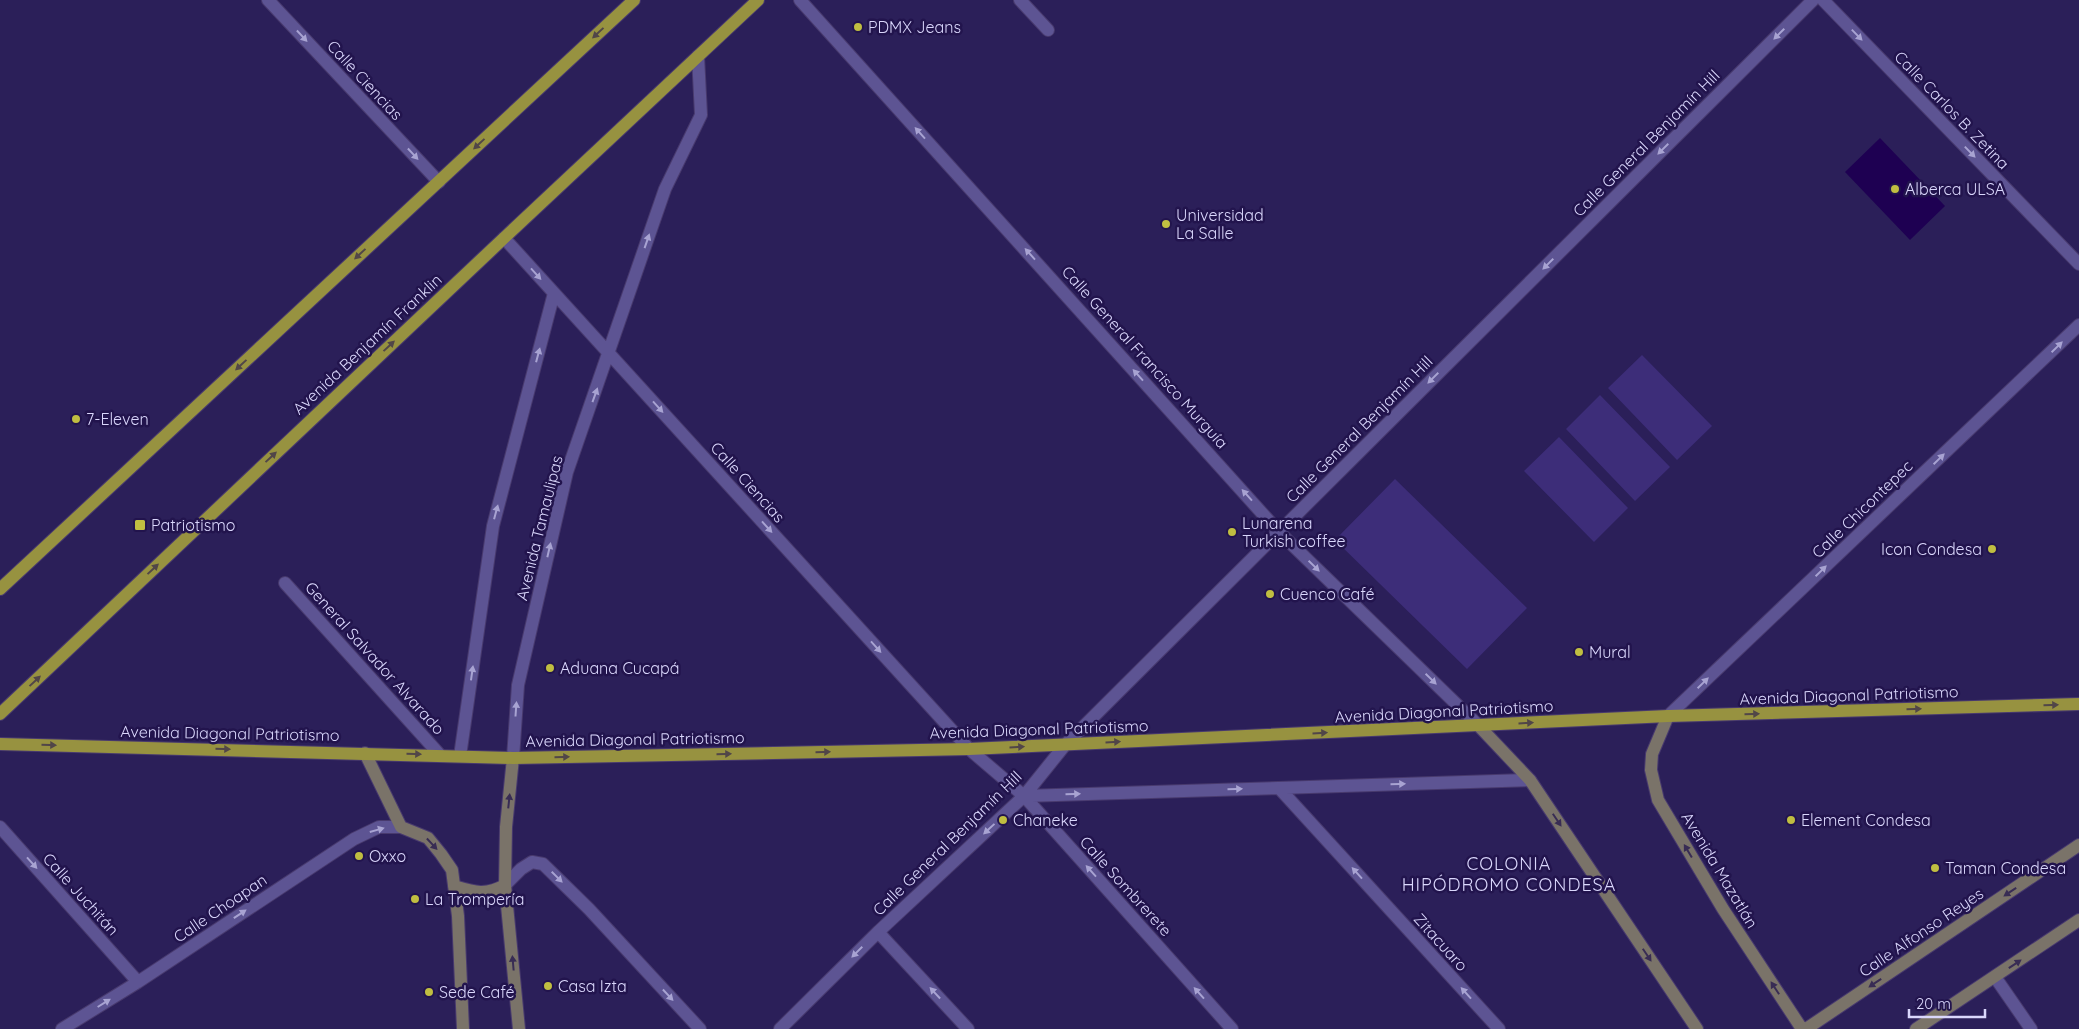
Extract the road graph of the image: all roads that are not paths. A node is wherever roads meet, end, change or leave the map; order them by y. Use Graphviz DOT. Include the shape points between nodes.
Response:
graph roads {
  1 [pos="268,0"];
  2 [pos="634,0"];
  3 [pos="758,0"];
  4 [pos="800,0"];
  5 [pos="1020,0"];
  6 [pos="1813,0"];
  7 [pos="1823,0"];
  8 [pos="1048,30"];
  9 [pos="698,56"];
  10 [pos="439,182"];
  11 [pos="504,238"];
  12 [pos="2079,264"];
  13 [pos="554,293"];
  14 [pos="2079,326"];
  15 [pos="610,354"];
  16 [pos="1280,532"];
  17 [pos="285,583"];
  18 [pos="0,590"];
  19 [pos="2079,704"];
  20 [pos="0,714"];
  21 [pos="1668,716"];
  22 [pos="1478,725"];
  23 [pos="0,744"];
  24 [pos="1065,745"];
  25 [pos="969,749"];
  26 [pos="365,753"];
  27 [pos="440,755"];
  28 [pos="460,756"];
  29 [pos="513,758"];
  30 [pos="1530,780"];
  31 [pos="1279,788"];
  32 [pos="1024,796"];
  33 [pos="0,827"];
  34 [pos="401,827"];
  35 [pos="2079,845"];
  36 [pos="505,885"];
  37 [pos="454,886"];
  38 [pos="2079,920"];
  39 [pos="878,932"];
  40 [pos="1996,977"];
  41 [pos="138,982"];
  42 [pos="62,1029"];
  43 [pos="463,1029"];
  44 [pos="519,1029"];
  45 [pos="700,1029"];
  46 [pos="780,1029"];
  47 [pos="968,1029"];
  48 [pos="1232,1029"];
  49 [pos="1499,1029"];
  50 [pos="1697,1029"];
  51 [pos="1802,1029"];
  52 [pos="1806,1029"];
  53 [pos="1916,1029"];
  54 [pos="2031,1029"];
  1 -- 10 [label="street, Calle Ciencias, one-way"];
  2 -- 10 [label="main road, one-way"];
  3 -- 9 [label="main road, Avenida Benjamín Franklin"];
  16 -- 4 [label="street, Calle General Francisco Murguía, one-way"];
  5 -- 8 [label="street"];
  6 -- 16 [label="street, Calle General Benjamín Hill, one-way"];
  7 -- 12 [label="street, Calle Carlos B. Zetina, one-way"];
  9 -- 11 [label="main road, Avenida Benjamín Franklin"];
  15 -- 9 [label="street, Avenida Tamaulipas, one-way" via="665,189 701,115"];
  10 -- 18 [label="main road, one-way"];
  11 -- 13 [label="street, Calle Ciencias, one-way"];
  20 -- 11 [label="main road, Avenida Benjamín Franklin, one-way"];
  13 -- 15 [label="street, Calle Ciencias"];
  28 -- 13 [label="street, one-way" via="493,526"];
  21 -- 14 [label="street, Calle Chicontepec, one-way"];
  15 -- 25 [label="street, Calle Ciencias, one-way"];
  29 -- 15 [label="street, Avenida Tamaulipas, one-way" via="518,685 567,472"];
  16 -- 22 [label="street, Calle General Francisco Murguía, one-way"];
  16 -- 24 [label="street, Calle General Benjamín Hill"];
  17 -- 27 [label="street, General Salvador Alvarado"];
  21 -- 19 [label="main road, Avenida Diagonal Patriotismo, one-way"];
  22 -- 21 [label="main road, Avenida Diagonal Patriotismo, one-way"];
  51 -- 21 [label="main road, Avenida Mazatlán, one-way" via="1723,909 1658,800 1652,754"];
  24 -- 22 [label="main road, Avenida Diagonal Patriotismo, one-way"];
  22 -- 30 [label="main road"];
  23 -- 26 [label="main road, Avenida Diagonal Patriotismo, one-way"];
  25 -- 24 [label="main road, Avenida Diagonal Patriotismo, one-way"];
  24 -- 32 [label="street, Calle General Benjamín Hill"];
  29 -- 25 [label="main road, Avenida Diagonal Patriotismo, one-way"];
  25 -- 32 [label="street, Calle Sombrerete"];
  26 -- 27 [label="main road, Avenida Diagonal Patriotismo, one-way"];
  26 -- 34 [label="main road"];
  27 -- 28 [label="main road, Avenida Diagonal Patriotismo"];
  28 -- 29 [label="main road, Avenida Diagonal Patriotismo"];
  36 -- 29 [label="main road, Avenida Tamaulipas, one-way" via="506,827"];
  31 -- 30 [label="street, one-way"];
  30 -- 50 [label="main road, one-way"];
  32 -- 31 [label="street, one-way"];
  49 -- 31 [label="street, Zitacuaro, one-way"];
  32 -- 39 [label="street, Calle General Benjamín Hill, one-way"];
  48 -- 32 [label="street, Calle Sombrerete, one-way"];
  33 -- 41 [label="street, Calle Juchitán, one-way"];
  34 -- 37 [label="main road, one-way" via="428,838 452,870"];
  41 -- 34 [label="street, Calle Choapan, one-way" via="354,838 380,827"];
  35 -- 52 [label="main road, Calle Alfonso Reyes, one-way"];
  36 -- 37 [label="main road" via="492,892 474,892"];
  44 -- 36 [label="main road, Avenida Tamaulipas, one-way"];
  36 -- 45 [label="street, one-way" via="532,862 543,864"];
  37 -- 43 [label="main road"];
  40 -- 38 [label="main road, one-way"];
  39 -- 46 [label="street, Calle General Benjamín Hill, one-way"];
  47 -- 39 [label="street, one-way"];
  40 -- 53 [label="main road"];
  40 -- 54 [label="street"];
  42 -- 41 [label="street, Calle Choapan, one-way"];
}
